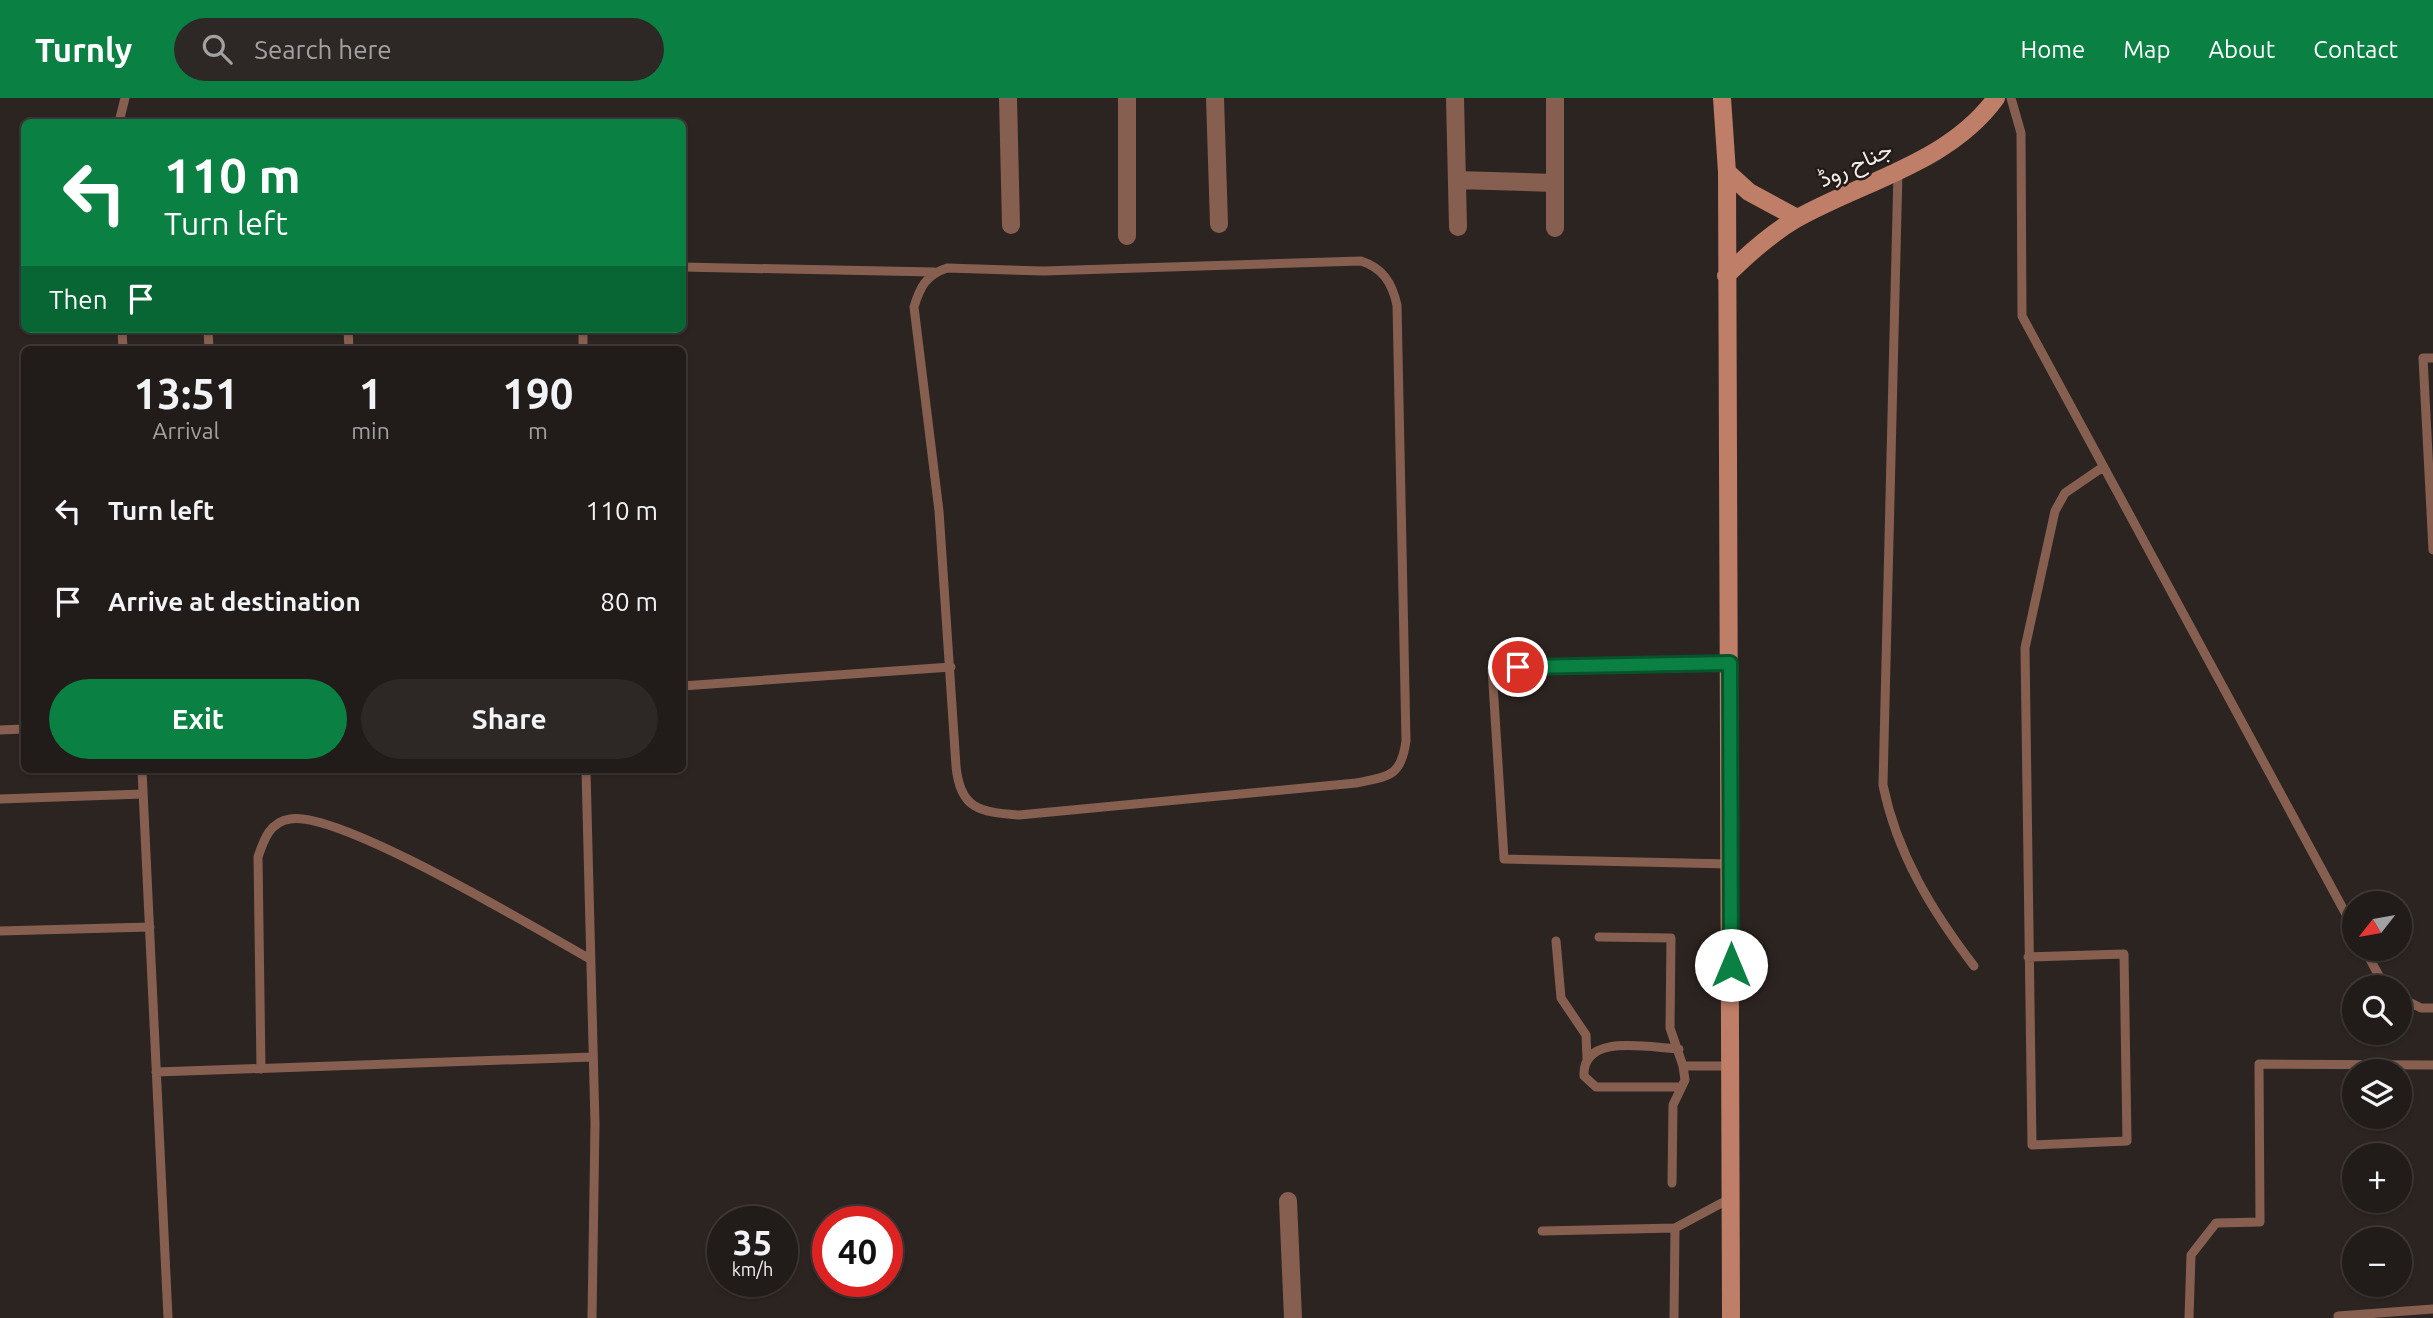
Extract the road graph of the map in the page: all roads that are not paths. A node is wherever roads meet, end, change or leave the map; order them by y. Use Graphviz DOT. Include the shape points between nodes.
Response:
graph roads {
  1 [pos="125,98"];
  2 [pos="1009,98"];
  3 [pos="1127,98"];
  4 [pos="1215,98"];
  5 [pos="1455,98"];
  6 [pos="1555,98"];
  7 [pos="1722,98"];
  8 [pos="1996,98"];
  9 [pos="2011,98"];
  10 [pos="120,119"];
  11 [pos="1898,171"];
  12 [pos="1727,172"];
  13 [pos="1457,180"];
  14 [pos="1555,183"];
  15 [pos="1797,219"];
  16 [pos="1219,224"];
  17 [pos="1012,225"];
  18 [pos="1458,227"];
  19 [pos="1555,228"];
  20 [pos="1127,236"];
  21 [pos="686,267"];
  22 [pos="934,272"];
  23 [pos="1726,276"];
  24 [pos="2433,358"];
  25 [pos="2103,467"];
  26 [pos="2433,550"];
  27 [pos="1730,663"];
  28 [pos="951,667"];
  29 [pos="686,686"];
  30 [pos="21,729"];
  31 [pos="0,730"];
  32 [pos="142,773"];
  33 [pos="586,773"];
  34 [pos="143,794"];
  35 [pos="0,799"];
  36 [pos="1731,864"];
  37 [pos="2342,907"];
  38 [pos="150,927"];
  39 [pos="0,931"];
  40 [pos="1599,937"];
  41 [pos="1556,941"];
  42 [pos="2028,957"];
  43 [pos="590,959"];
  44 [pos="1974,966"];
  45 [pos="2412,1004"];
  46 [pos="2433,1008"];
  47 [pos="1679,1049"];
  48 [pos="593,1057"];
  49 [pos="1587,1059"];
  50 [pos="2433,1065"];
  51 [pos="1684,1066"];
  52 [pos="1731,1066"];
  53 [pos="261,1069"];
  54 [pos="156,1072"];
  55 [pos="1681,1087"];
  56 [pos="1672,1183"];
  57 [pos="1731,1198"];
  58 [pos="1289,1201"];
  59 [pos="1675,1228"];
  60 [pos="1542,1231"];
  61 [pos="2433,1309"];
  62 [pos="2403,1315"];
  63 [pos="2338,1317"];
  64 [pos="168,1318"];
  65 [pos="592,1318"];
  66 [pos="1293,1318"];
  67 [pos="1674,1318"];
  68 [pos="1731,1318"];
  69 [pos="2189,1318"];
  1 -- 10 [label="lane"];
  2 -- 17 [label="street"];
  3 -- 20 [label="street"];
  4 -- 16 [label="street"];
  5 -- 13 [label="street"];
  6 -- 14 [label="street"];
  7 -- 12 [label="street"];
  8 -- 11 [label="street, جناح روڈ" via="1985,114 1955,139"];
  9 -- 25 [label="lane" via="2021,133 2022,316"];
  11 -- 15 [label="street, جناح روڈ"];
  11 -- 44 [label="lane" via="1883,785 1890,822 1913,873 1945,929"];
  12 -- 15 [label="street" via="1749,192"];
  12 -- 23 [label="street"];
  13 -- 14 [label="street"];
  13 -- 18 [label="street"];
  14 -- 19 [label="street"];
  15 -- 23 [label="street, جناح روڈ"];
  21 -- 22 [label="lane"];
  22 -- 28 [label="lane" via="920,287 914,307 939,511"];
  22 -- 28 [label="lane" via="947,268 1056,271 1361,261 1379,268 1397,305 1403,763 1388,776 1356,783 1019,815 989,813 967,800 958,787"];
  23 -- 27 [label="street"];
  24 -- 26 [label="lane" via="2423,358"];
  25 -- 37 [label="lane"];
  25 -- 42 [label="lane" via="2065,493 2055,511 2025,648"];
  27 -- 36 [label="street"];
  27 -- 36 [label="lane" via="1492,668 1504,859"];
  28 -- 29 [label="lane"];
  30 -- 31 [label="lane"];
  32 -- 34 [label="lane"];
  33 -- 43 [label="lane"];
  34 -- 35 [label="lane"];
  34 -- 38 [label="lane"];
  36 -- 52 [label="street"];
  38 -- 39 [label="lane"];
  38 -- 54 [label="lane"];
  40 -- 47 [label="lane" via="1671,938 1670,1028"];
  41 -- 49 [label="lane" via="1562,1004 1586,1035"];
  42 -- 42 [label="lane" via="2124,954 2127,1141 2032,1144"];
  43 -- 48 [label="lane"];
  43 -- 53 [label="lane" via="415,862 317,820 288,819 269,831 258,857"];
  45 -- 46 [label="lane"];
  47 -- 49 [label="lane" via="1614,1046 1594,1051"];
  47 -- 51 [label="lane"];
  48 -- 53 [label="lane"];
  48 -- 65 [label="lane"];
  49 -- 55 [label="lane" via="1584,1076 1596,1087"];
  50 -- 69 [label="lane" via="2259,1064 2260,1222 2216,1223 2191,1255"];
  51 -- 52 [label="lane"];
  51 -- 55 [label="lane"];
  52 -- 57 [label="street"];
  53 -- 54 [label="lane"];
  54 -- 64 [label="lane"];
  55 -- 56 [label="lane" via="1673,1105"];
  57 -- 59 [label="lane"];
  57 -- 68 [label="street"];
  58 -- 66 [label="street"];
  59 -- 60 [label="lane"];
  59 -- 67 [label="lane"];
  61 -- 62 [label="lane"];
  62 -- 63 [label="lane"];
}
